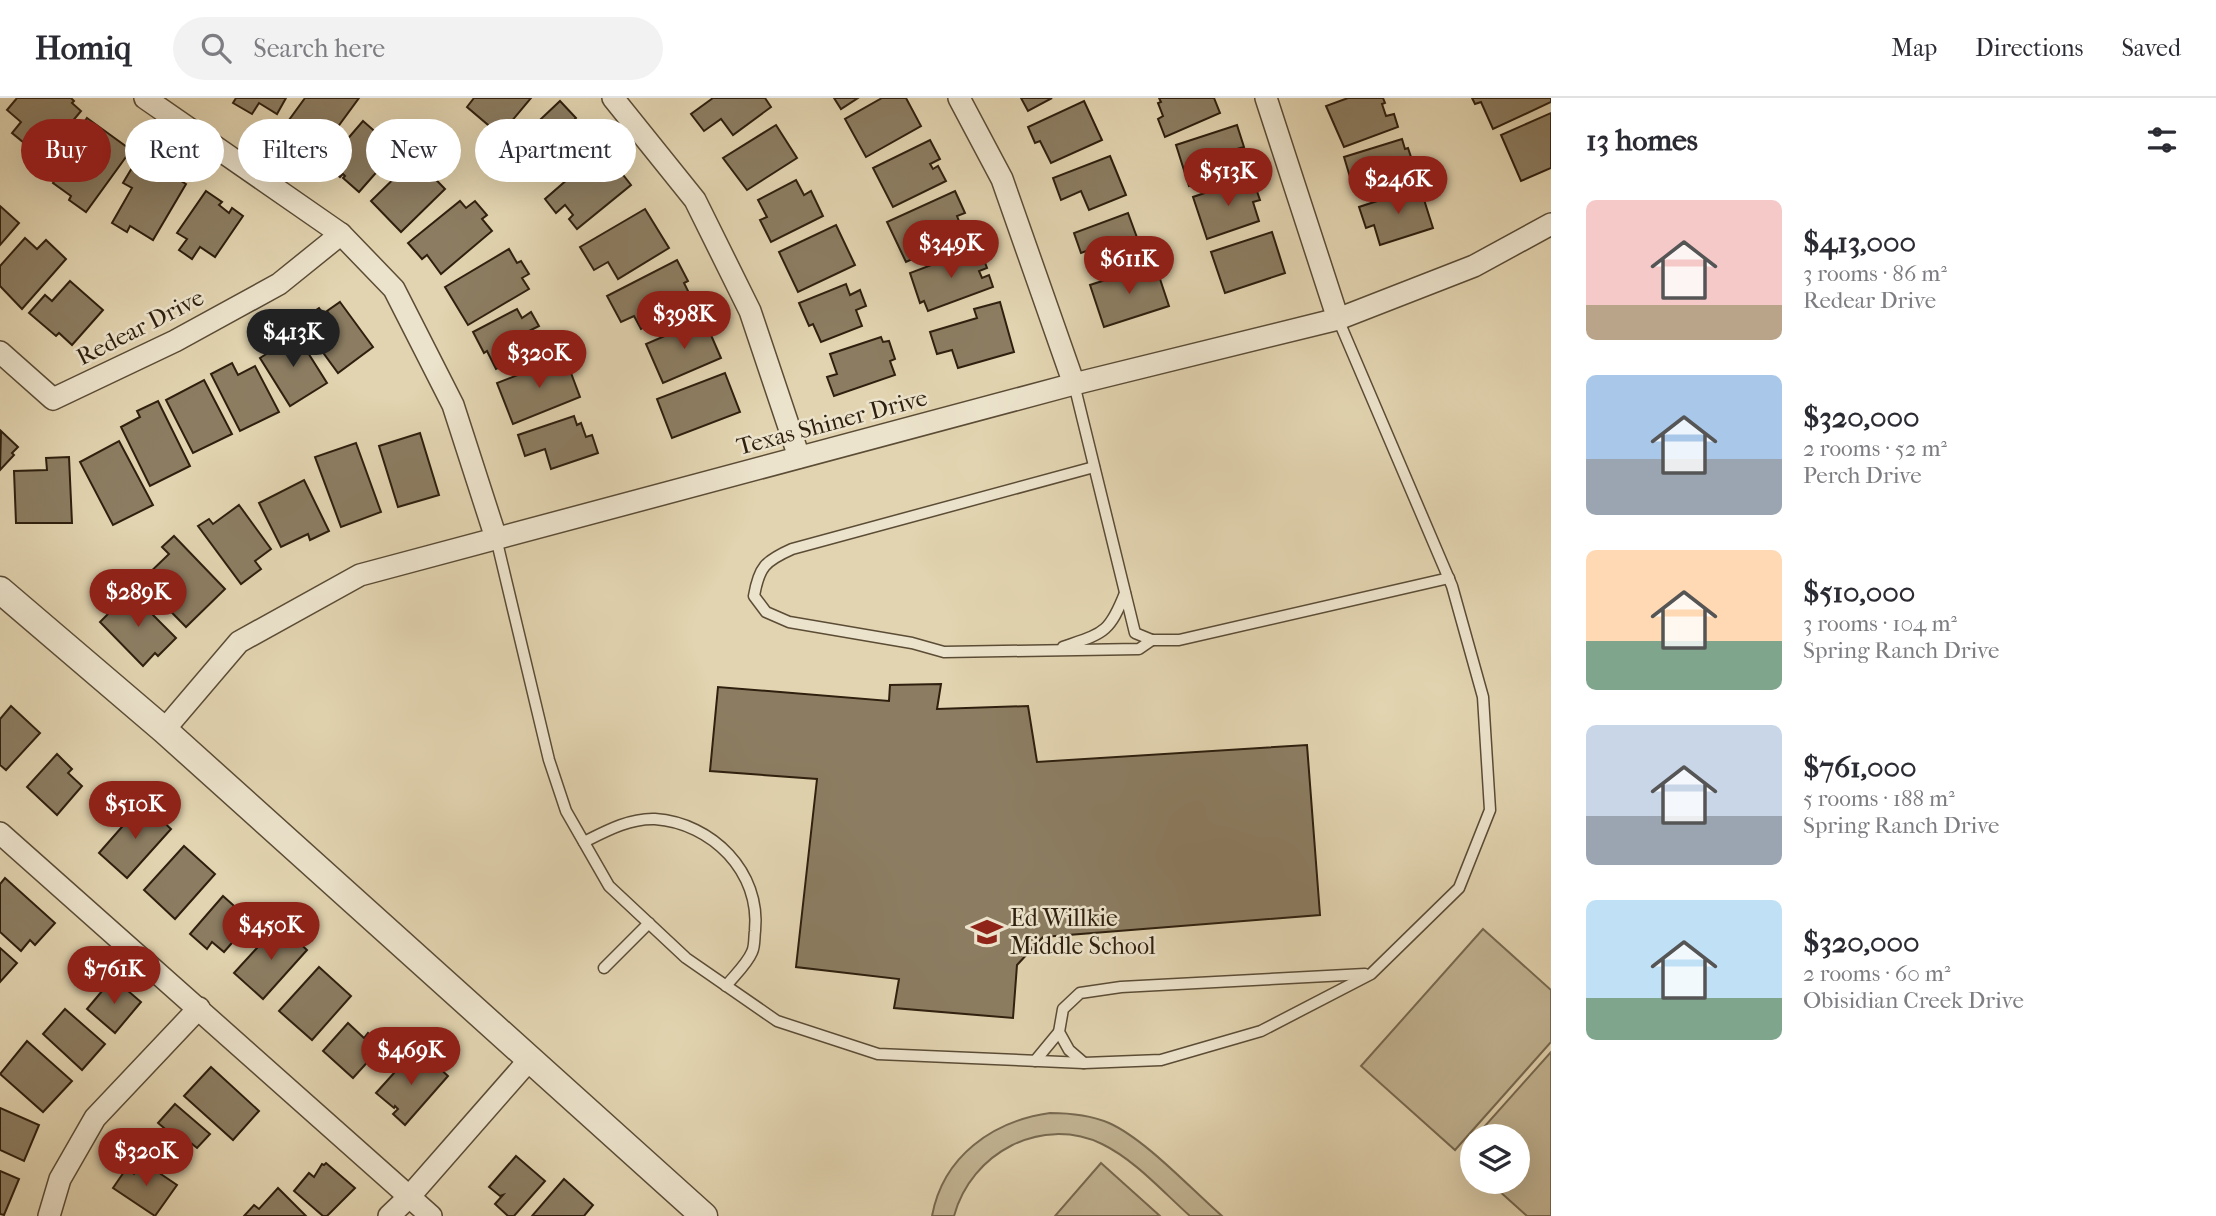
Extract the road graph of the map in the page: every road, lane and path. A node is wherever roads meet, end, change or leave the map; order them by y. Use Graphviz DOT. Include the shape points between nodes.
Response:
graph roads {
  1 [pos="145,98"];
  2 [pos="613,98"];
  3 [pos="959,98"];
  4 [pos="1266,98"];
  5 [pos="1551,224"];
  6 [pos="341,234"];
  7 [pos="1338,319"];
  8 [pos="0,352"];
  9 [pos="1074,384"];
  10 [pos="799,457"];
  11 [pos="1094,467"];
  12 [pos="496,538"];
  13 [pos="1449,578"];
  14 [pos="0,590"];
  15 [pos="1125,593"];
  16 [pos="1152,640"];
  17 [pos="1054,650"];
  18 [pos="164,730"];
  19 [pos="0,833"];
  20 [pos="584,842"];
  21 [pos="649,923"];
  22 [pos="604,968"];
  23 [pos="1371,974"];
  24 [pos="726,986"];
  25 [pos="198,1008"];
  26 [pos="1059,1032"];
  27 [pos="530,1059"];
  28 [pos="1035,1061"];
  29 [pos="1084,1063"];
  30 [pos="409,1196"];
  31 [pos="49,1216"];
  32 [pos="389,1216"];
  33 [pos="431,1216"];
  34 [pos="704,1216"];
  1 -- 6 [label="street"];
  2 -- 10 [label="street" via="695,200 750,311"];
  3 -- 9 [label="street" via="1002,179"];
  4 -- 7 [label="street"];
  5 -- 7 [label="street, Texas Shiner Drive" via="1474,266"];
  6 -- 8 [label="street, Redear Drive" via="279,284 53,400"];
  6 -- 12 [label="street" via="394,289 453,405"];
  7 -- 9 [label="street, Texas Shiner Drive"];
  7 -- 13 [label="lane"];
  9 -- 10 [label="street, Texas Shiner Drive"];
  9 -- 11 [label="lane"];
  10 -- 12 [label="street, Texas Shiner Drive"];
  11 -- 15 [label="lane"];
  11 -- 17 [label="lane" via="792,549 771,558 757,574 754,596 766,612 789,622 944,652"];
  12 -- 18 [label="street, Texas Shiner Drive" via="360,575 239,642"];
  12 -- 20 [label="lane" via="550,760 566,811"];
  13 -- 16 [label="lane" via="1179,640"];
  13 -- 23 [label="lane" via="1483,697 1489,810 1459,888"];
  14 -- 18 [label="street"];
  15 -- 16 [label="lane" via="1135,633"];
  15 -- 17 [label="lane" via="1110,626 1099,636"];
  16 -- 17 [label="lane" via="1139,649"];
  18 -- 27 [label="street"];
  19 -- 25 [label="street"];
  20 -- 21 [label="lane" via="609,886"];
  20 -- 24 [label="lane" via="615,827 655,819 693,828 727,851 750,889 756,918 753,951"];
  21 -- 22 [label="lane"];
  21 -- 24 [label="lane" via="686,958"];
  23 -- 26 [label="lane" via="1080,993 1063,1009"];
  23 -- 29 [label="lane" via="1261,1031 1161,1060"];
  24 -- 28 [label="lane" via="776,1021 878,1054"];
  25 -- 30 [label="street"];
  25 -- 31 [label="street" via="95,1118 60,1179"];
  26 -- 28 [label="lane"];
  26 -- 29 [label="lane" via="1069,1050"];
  27 -- 30 [label="street"];
  27 -- 34 [label="street"];
  28 -- 29 [label="lane"];
  30 -- 32 [label="street"];
  30 -- 33 [label="street"];
}
